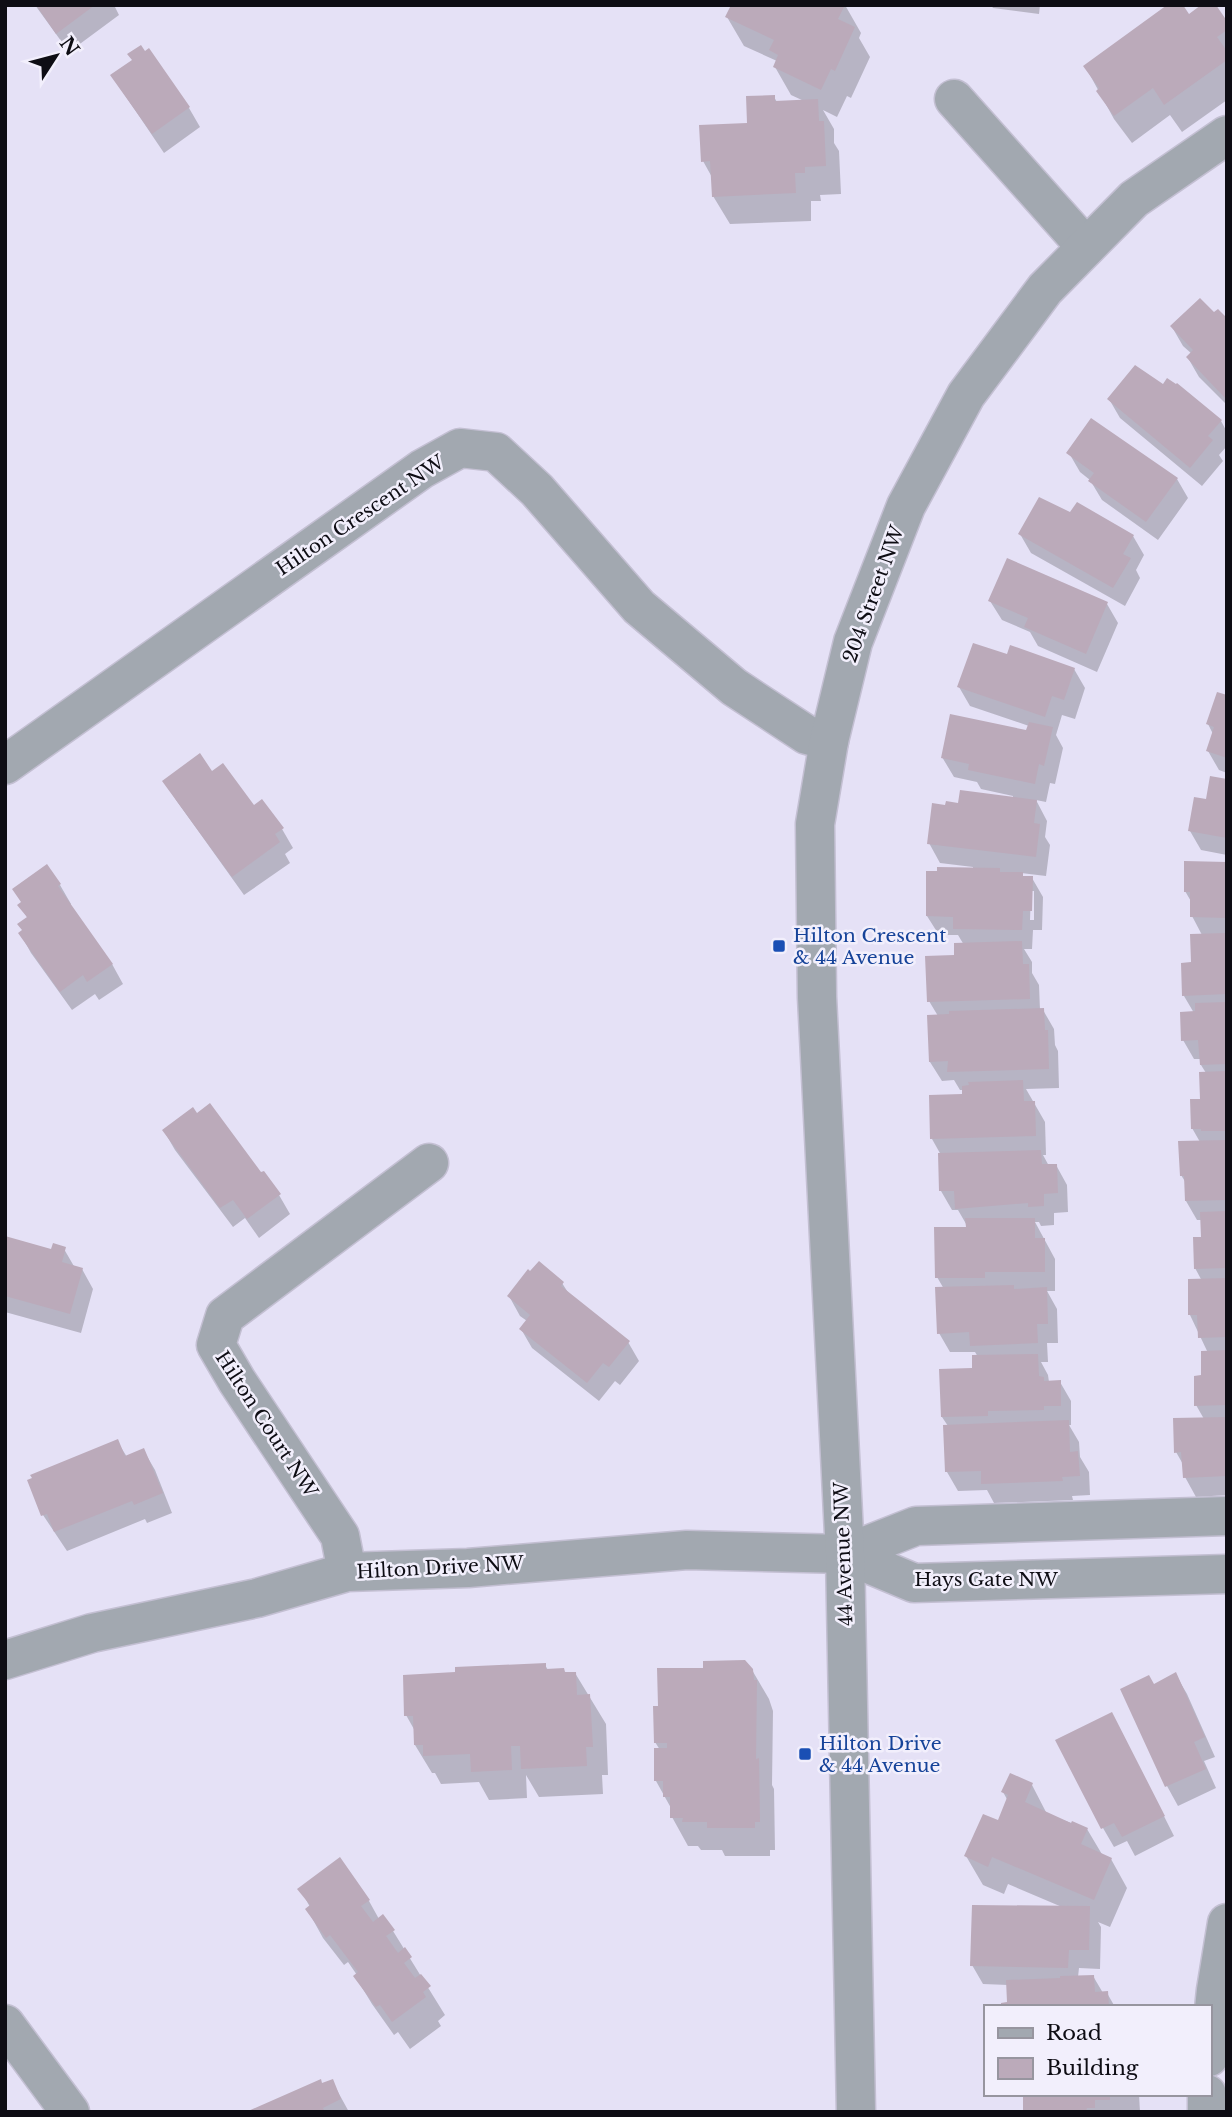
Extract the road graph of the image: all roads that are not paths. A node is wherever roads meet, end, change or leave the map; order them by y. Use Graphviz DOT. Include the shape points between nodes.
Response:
graph roads {
  1 [pos="954,100"];
  2 [pos="1227,135"];
  3 [pos="1086,247"];
  4 [pos="829,741"];
  5 [pos="5,765"];
  6 [pos="817,997"];
  7 [pos="429,1163"];
  8 [pos="1227,1516"];
  9 [pos="845,1555"];
  10 [pos="347,1572"];
  11 [pos="1227,1574"];
  12 [pos="5,1660"];
  13 [pos="1227,1923"];
  14 [pos="5,2024"];
  15 [pos="1211,2038"];
  16 [pos="70,2112"];
  17 [pos="856,2112"];
  1 -- 3 [label="street"];
  2 -- 3 [label="street, 204 Street NW" via="1134,199"];
  3 -- 4 [label="street, 204 Street NW" via="1045,289 966,395 906,506 853,642"];
  4 -- 5 [label="street, Hilton Crescent NW" via="807,735 734,687 639,607 537,490 496,452 460,448 422,469"];
  4 -- 6 [label="street, 204 Street NW" via="815,824"];
  6 -- 9 [label="street, 44 Avenue NW"];
  7 -- 10 [label="street, Hilton Court NW" via="225,1316 216,1345 340,1536"];
  8 -- 9 [label="street" via="916,1526"];
  9 -- 10 [label="street, Hilton Drive NW" via="687,1550 468,1568"];
  9 -- 11 [label="street, Hays Gate NW" via="914,1583"];
  9 -- 17 [label="street, 44 Avenue NW"];
  10 -- 12 [label="street, Hilton Drive NW" via="257,1598 92,1633"];
  13 -- 15 [label="street"];
  14 -- 16 [label="street"];
}
